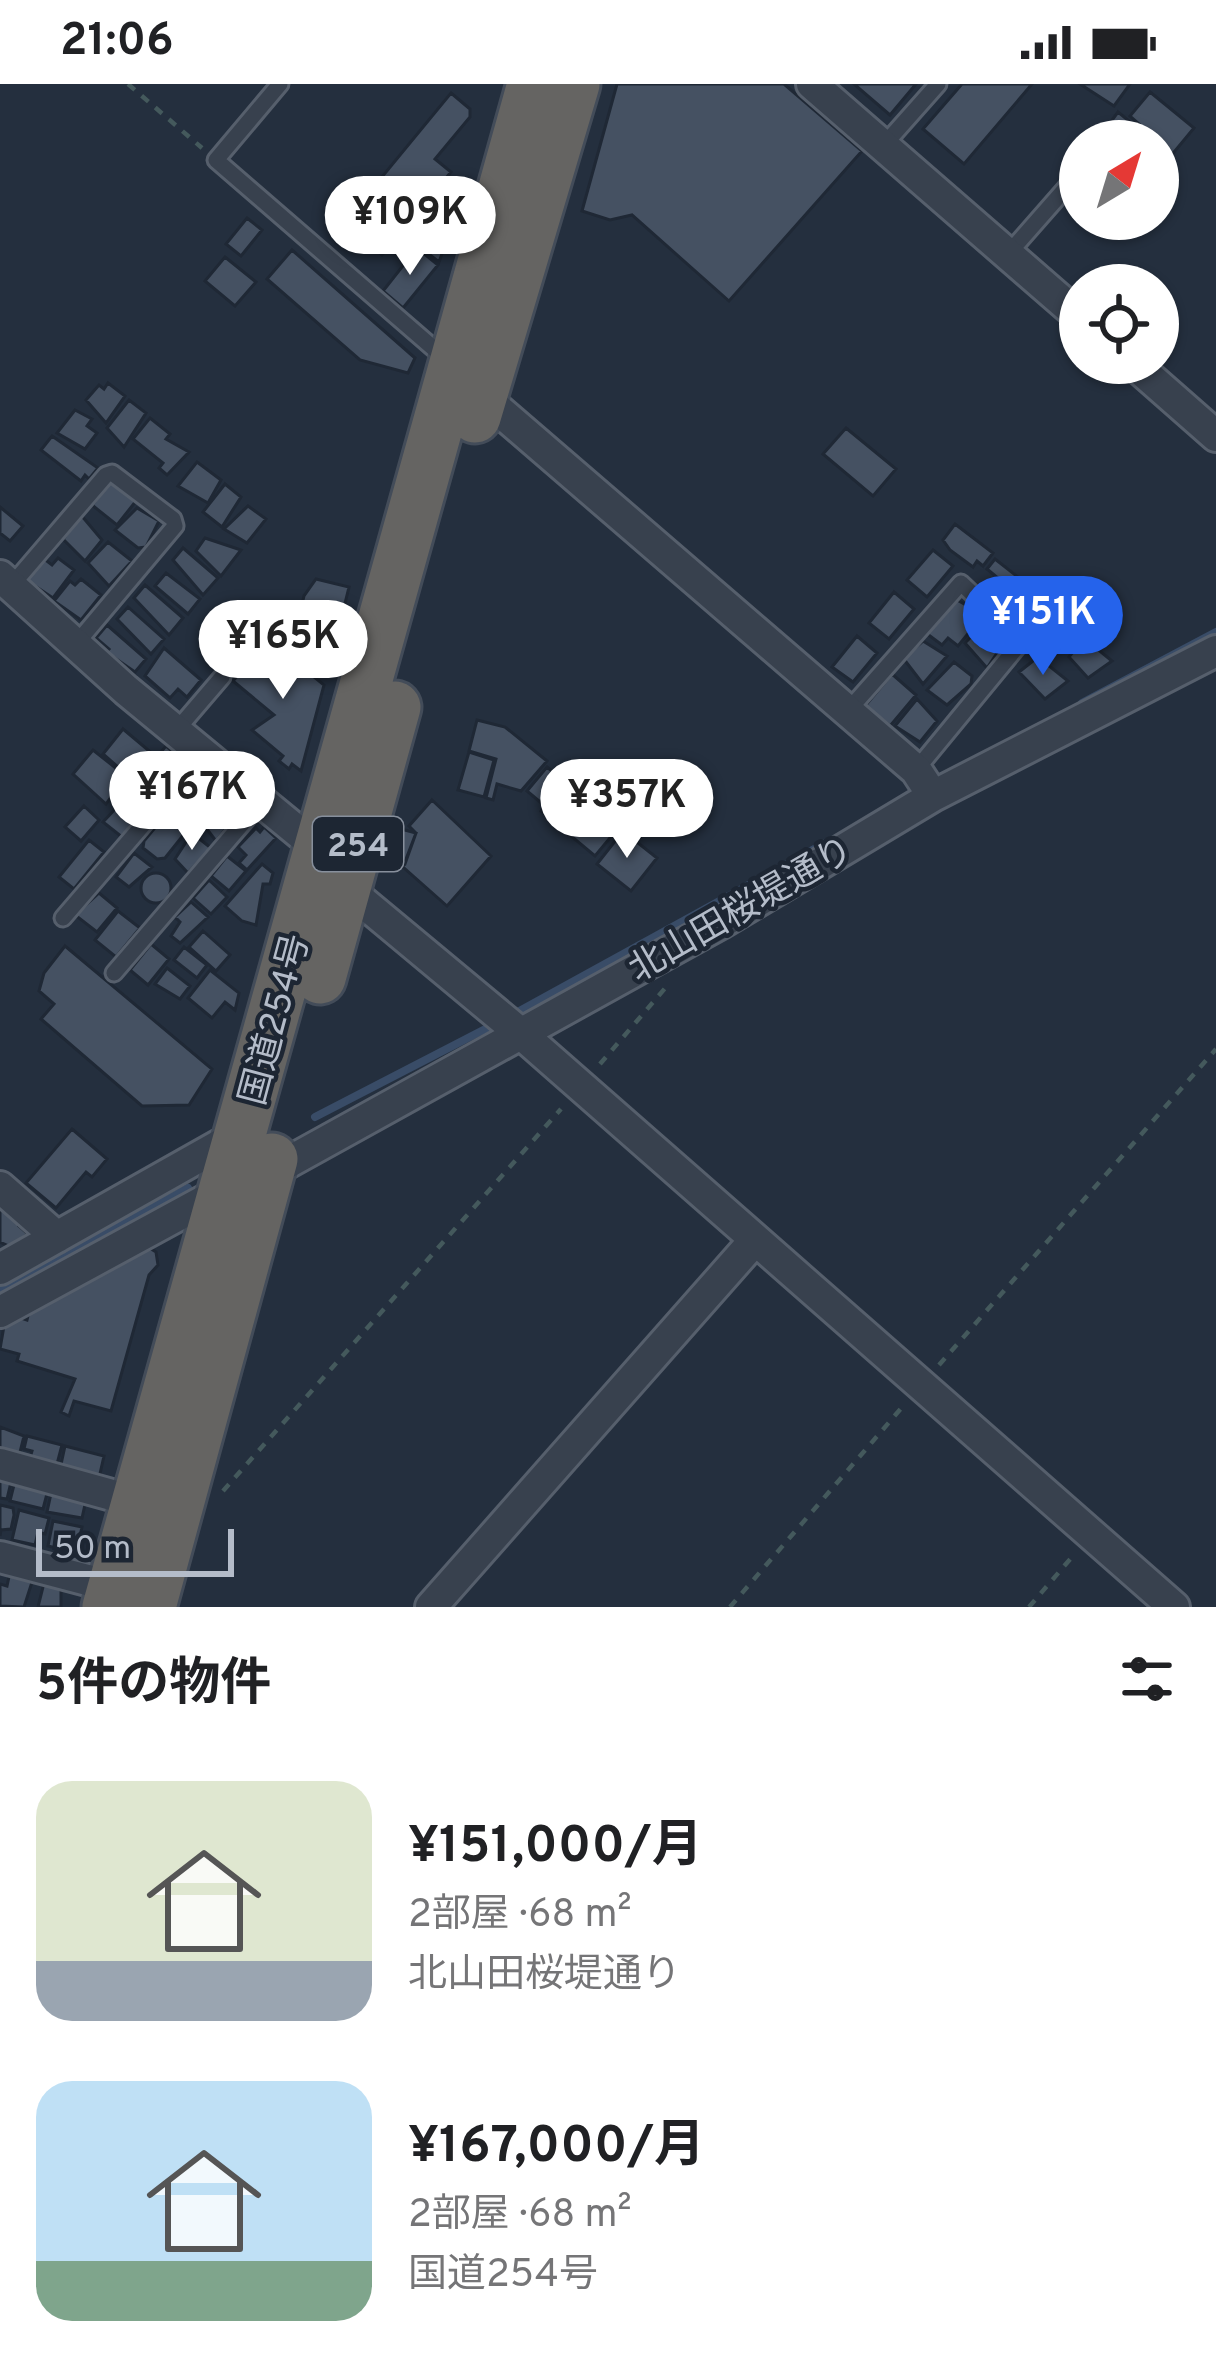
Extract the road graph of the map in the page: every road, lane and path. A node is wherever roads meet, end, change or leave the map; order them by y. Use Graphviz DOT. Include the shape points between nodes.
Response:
graph roads {
  1 [pos="128,84"];
  2 [pos="280,84"];
  3 [pos="533,84"];
  4 [pos="574,84"];
  5 [pos="812,84"];
  6 [pos="938,84"];
  7 [pos="884,146"];
  8 [pos="216,160"];
  9 [pos="1059,196"];
  10 [pos="1008,254"];
  11 [pos="1059,299"];
  12 [pos="467,380"];
  13 [pos="1156,384"];
  14 [pos="1216,436"];
  15 [pos="6,581"];
  16 [pos="76,644"];
  17 [pos="1216,651"];
  18 [pos="222,676"];
  19 [pos="846,713"];
  20 [pos="175,732"];
  21 [pos="202,755"];
  22 [pos="925,783"];
  23 [pos="261,802"];
  24 [pos="333,868"];
  25 [pos="64,918"];
  26 [pos="679,972"];
  27 [pos="114,973"];
  28 [pos="519,1032"];
  29 [pos="1216,1048"];
  30 [pos="580,1087"];
  31 [pos="246,1164"];
  32 [pos="0,1187"];
  33 [pos="57,1237"];
  34 [pos="755,1240"];
  35 [pos="0,1269"];
  36 [pos="0,1312"];
  37 [pos="923,1383"];
  38 [pos="0,1463"];
  39 [pos="219,1495"];
  40 [pos="136,1502"];
  41 [pos="1092,1534"];
  42 [pos="0,1557"];
  43 [pos="124,1600"];
  44 [pos="431,1607"];
  45 [pos="730,1607"];
  46 [pos="1029,1607"];
  47 [pos="1174,1607"];
  1 -- 8 [label="path"];
  2 -- 8 [label="lane"];
  3 -- 12 [label="highway, 国道254号 / 254"];
  4 -- 12 [label="highway, 国道254号 / 254"];
  5 -- 7 [label="street"];
  6 -- 7 [label="lane"];
  7 -- 10 [label="street"];
  8 -- 12 [label="lane"];
  9 -- 10 [label="lane"];
  10 -- 11 [label="street"];
  12 -- 19 [label="street"];
  12 -- 24 [label="highway, 国道254号 / 254"];
  13 -- 14 [label="street"];
  15 -- 16 [label="street"];
  15 -- 16 [label="lane" via="106,475 173,519"];
  16 -- 20 [label="street"];
  17 -- 22 [label="street, 北山田桜堤通り"];
  18 -- 20 [label="lane"];
  19 -- 22 [label="street"];
  19 -- 22 [label="lane" via="961,583 1022,641"];
  20 -- 21 [label="street"];
  21 -- 23 [label="street"];
  21 -- 25 [label="lane"];
  22 -- 28 [label="street, 北山田桜堤通り" via="721,922"];
  23 -- 24 [label="street"];
  23 -- 27 [label="lane"];
  24 -- 28 [label="street"];
  24 -- 31 [label="highway, 国道254号 / 254"];
  26 -- 30 [label="path"];
  28 -- 30 [label="street"];
  28 -- 31 [label="street, 北山田桜堤通り"];
  29 -- 37 [label="path"];
  30 -- 34 [label="street"];
  30 -- 39 [label="path"];
  31 -- 33 [label="street"];
  31 -- 36 [label="street"];
  31 -- 40 [label="highway, 国道254号 / 254"];
  31 -- 43 [label="highway, 国道254号 / 254"];
  32 -- 33 [label="street"];
  33 -- 35 [label="street"];
  34 -- 37 [label="street"];
  34 -- 44 [label="street"];
  37 -- 41 [label="street"];
  37 -- 45 [label="path"];
  38 -- 40 [label="street"];
  40 -- 43 [label="highway, 国道254号 / 254"];
  41 -- 46 [label="path"];
  41 -- 47 [label="street"];
  42 -- 43 [label="street"];
}
